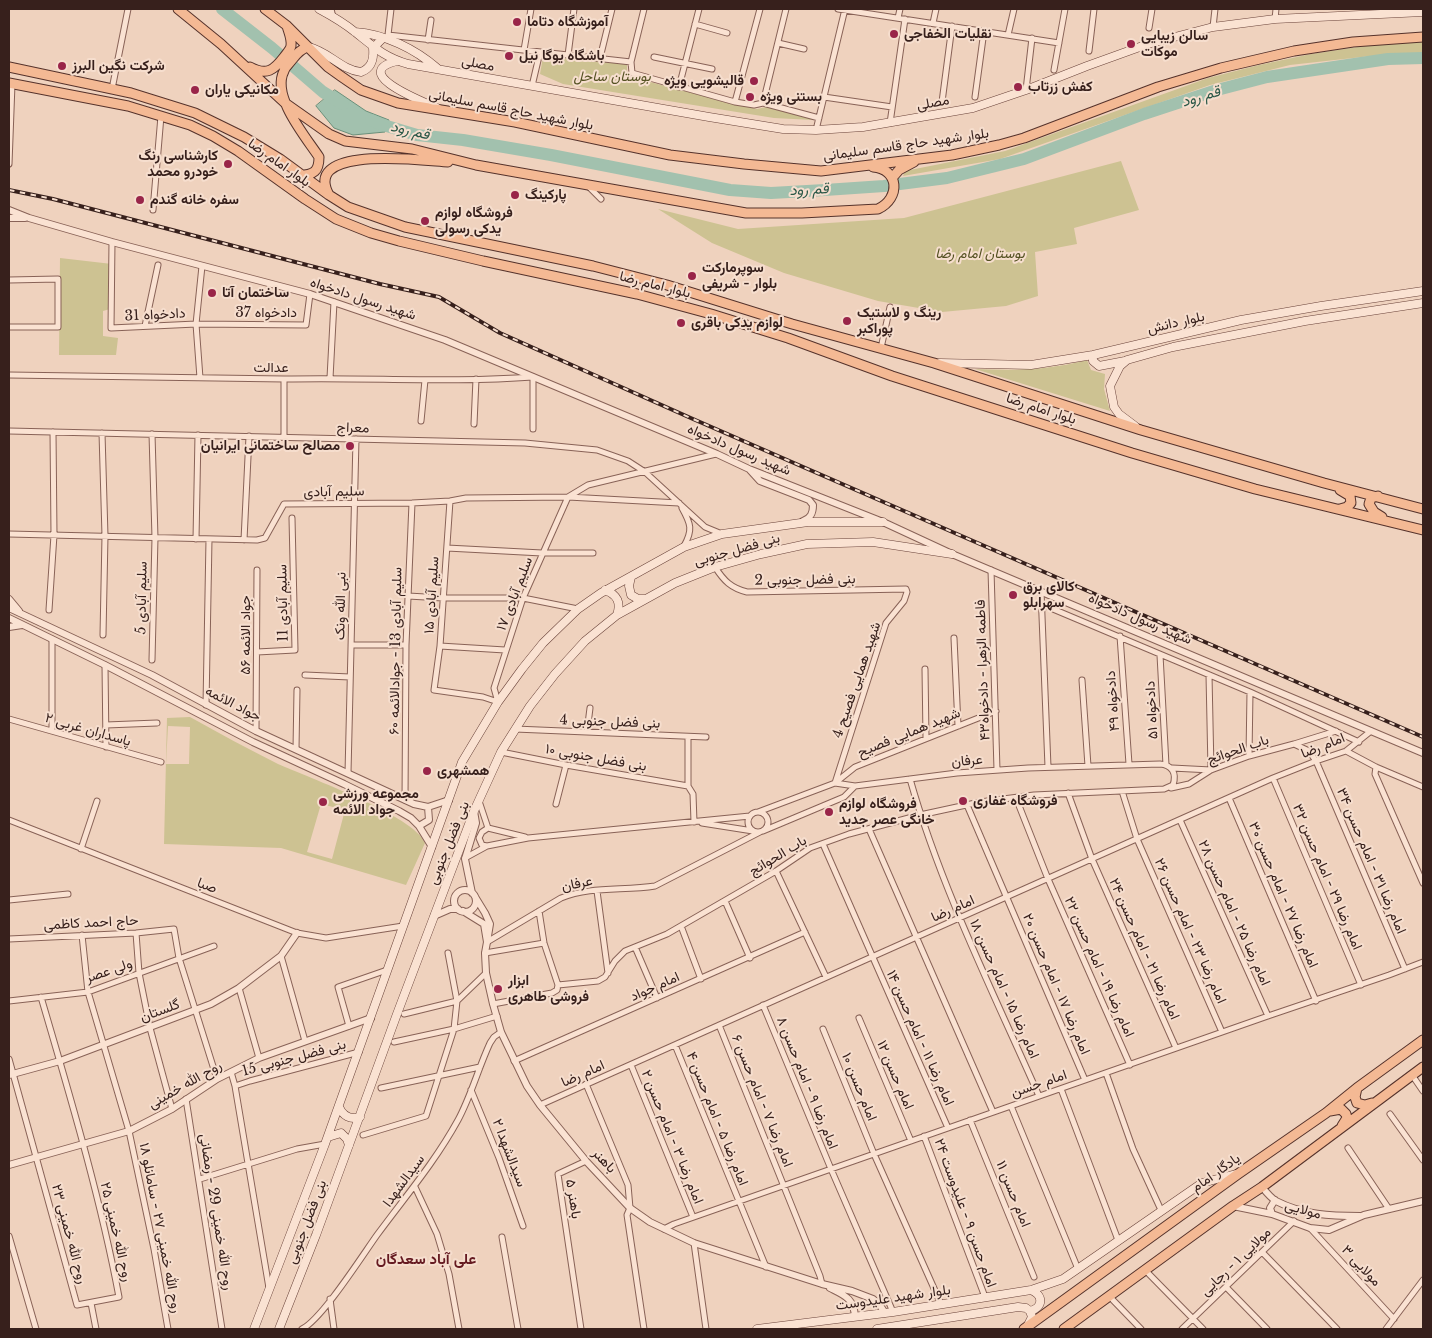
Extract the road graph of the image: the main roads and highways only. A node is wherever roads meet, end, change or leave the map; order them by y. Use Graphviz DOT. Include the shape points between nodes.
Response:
graph roads {
  1 [pos="178,9"];
  2 [pos="265,9"];
  3 [pos="319,9"];
  4 [pos="1423,12"];
  5 [pos="332,13"];
  6 [pos="1322,13"];
  7 [pos="286,25"];
  8 [pos="356,32"];
  9 [pos="386,36"];
  10 [pos="1423,38"];
  11 [pos="308,47"];
  12 [pos="373,48"];
  13 [pos="294,51"];
  14 [pos="397,61"];
  15 [pos="241,62"];
  16 [pos="9,67"];
  17 [pos="280,68"];
  18 [pos="439,69"];
  19 [pos="11,83"];
  20 [pos="285,103"];
  21 [pos="443,110"];
  22 [pos="923,158"];
  23 [pos="470,163"];
  24 [pos="862,166"];
  25 [pos="300,175"];
  26 [pos="892,178"];
  27 [pos="329,195"];
  28 [pos="1423,292"];
  29 [pos="1423,303"];
  30 [pos="1093,355"];
  31 [pos="1127,360"];
  32 [pos="934,363"];
  33 [pos="1141,430"];
  34 [pos="1324,483"];
  35 [pos="1378,496"];
  36 [pos="1340,509"];
  37 [pos="1423,509"];
  38 [pos="883,522"];
  39 [pos="1392,522"];
  40 [pos="1423,530"];
  41 [pos="952,554"];
  42 [pos="632,577"];
  43 [pos="605,590"];
  44 [pos="644,599"];
  45 [pos="617,615"];
  46 [pos="1423,1040"];
  47 [pos="1423,1067"];
  48 [pos="1358,1088"];
  49 [pos="1375,1102"];
  50 [pos="339,1107"];
  51 [pos="1326,1113"];
  52 [pos="360,1117"];
  53 [pos="1336,1132"];
  54 [pos="327,1140"];
  55 [pos="349,1146"];
  56 [pos="1238,1174"];
  57 [pos="1031,1290"];
  58 [pos="1030,1311"];
  59 [pos="890,1328"];
  60 [pos="1067,1328"];
  61 [pos="254,1329"];
  62 [pos="280,1329"];
  63 [pos="757,1329"];
  64 [pos="877,1329"];
  65 [pos="1025,1329"];
  1 -- 15 [label="main road"];
  2 -- 7 [label="main road, بلوار شهید حاج قاسم سلیمانی"];
  3 -- 5 [label="main road, مصلی"];
  4 -- 6 [label="main road, مصلی"];
  5 -- 8 [label="main road, مصلی"];
  6 -- 18 [label="main road, مصلی" via="1213,27 1148,44 973,108 890,123 816,130 773,128"];
  7 -- 11 [label="main road, بلوار شهید حاج قاسم سلیمانی"];
  7 -- 13 [label="main road"];
  8 -- 9 [label="main road"];
  8 -- 12 [label="main road, مصلی"];
  9 -- 12 [label="main road"];
  9 -- 18 [label="main road"];
  10 -- 22 [label="main road, بلوار شهید حاج قاسم سلیمانی" via="1353,42 1220,68 1012,142"];
  11 -- 12 [label="main road" via="361,72 373,60"];
  11 -- 13 [label="main road"];
  11 -- 21 [label="main road, بلوار شهید حاج قاسم سلیمانی" via="342,78 361,90 398,103"];
  12 -- 14 [label="main road, مصلی"];
  13 -- 17 [label="main road"];
  14 -- 18 [label="main road, مصلی"];
  14 -- 21 [label="main road" via="382,69 385,81"];
  15 -- 17 [label="main road" via="263,72"];
  15 -- 20 [label="main road"];
  16 -- 25 [label="main road, بلوار امام رضا" via="166,103 218,123 280,159"];
  17 -- 20 [label="main road"];
  19 -- 36 [label="main road, بلوار امام رضا" via="128,106 190,126 238,151 336,219 371,233 711,314 1132,453 1255,490"];
  20 -- 23 [label="main road" via="329,134 345,141 412,149"];
  20 -- 25 [label="main road" via="319,157 316,171"];
  21 -- 24 [label="main road, بلوار شهید حاج قاسم سلیمانی" via="679,156 821,171"];
  22 -- 24 [label="main road, بلوار شهید حاج قاسم سلیمانی"];
  22 -- 26 [label="main road" via="904,167"];
  23 -- 26 [label="main road" via="746,214 884,206 894,192"];
  23 -- 27 [label="main road" via="388,159 341,163 325,174 324,186"];
  24 -- 26 [label="main road" via="884,169"];
  25 -- 27 [label="main road, بلوار امام رضا"];
  27 -- 32 [label="main road, بلوار امام رضا" via="348,207 405,227 617,272"];
  28 -- 30 [label="main road, بلوار دانش" via="1241,320"];
  29 -- 31 [label="main road, بلوار دانش" via="1305,321 1172,347"];
  30 -- 31 [label="main road, بلوار دانش" via="1093,361 1099,366"];
  30 -- 32 [label="main road, بلوار دانش" via="1031,365"];
  31 -- 33 [label="main road" via="1120,366 1110,386 1112,398 1119,414"];
  32 -- 33 [label="main road, بلوار امام رضا"];
  33 -- 34 [label="main road, بلوار امام رضا"];
  34 -- 35 [label="main road, بلوار امام رضا"];
  34 -- 36 [label="main road" via="1350,496 1348,507"];
  35 -- 37 [label="main road, بلوار امام رضا"];
  35 -- 39 [label="main road" via="1371,498 1369,504 1374,512"];
  36 -- 39 [label="main road, بلوار امام رضا"];
  38 -- 42 [label="main road, بنی فضل جنوبی" via="798,523 722,534 684,547"];
  39 -- 40 [label="main road, بلوار امام رضا"];
  41 -- 44 [label="main road, بنی فضل جنوبی" via="873,542 807,544 715,567"];
  42 -- 43 [label="main road, بنی فضل جنوبی"];
  42 -- 44 [label="main road" via="631,595"];
  43 -- 45 [label="main road" via="611,592 620,604"];
  43 -- 50 [label="main road, بنی فضل جنوبی" via="578,609 543,644 498,702 462,762"];
  44 -- 45 [label="main road, بنی فضل جنوبی"];
  45 -- 52 [label="main road, بنی فضل جنوبی" via="585,641 555,674 501,752 474,810"];
  46 -- 48 [label="main road, یادگار امام"];
  47 -- 49 [label="main road"];
  48 -- 49 [label="main road" via="1355,1097 1358,1103"];
  48 -- 51 [label="main road, یادگار امام"];
  49 -- 53 [label="main road"];
  50 -- 52 [label="main road" via="346,1116"];
  50 -- 54 [label="main road, بنی فضل جنوبی"];
  51 -- 53 [label="main road" via="1341,1109 1346,1114 1345,1122"];
  51 -- 56 [label="main road, یادگار امام"];
  52 -- 55 [label="main road, بنی فضل جنوبی"];
  53 -- 60 [label="main road"];
  54 -- 55 [label="main road" via="341,1133"];
  54 -- 61 [label="main road, بنی فضل جنوبی"];
  55 -- 62 [label="main road, بنی فضل جنوبی"];
  56 -- 57 [label="main road, بلوار شهید علیدوست" via="1202,1183 1064,1279"];
  56 -- 65 [label="main road, یادگار امام"];
  57 -- 58 [label="main road" via="1040,1296 1041,1301 1035,1310"];
  57 -- 63 [label="main road, بلوار شهید علیدوست"];
  58 -- 59 [label="main road, بلوار شهید علیدوست" via="1018,1307"];
  58 -- 65 [label="main road" via="1032,1317"];
  59 -- 64 [label="main road, بلوار شهید علیدوست"];
}
